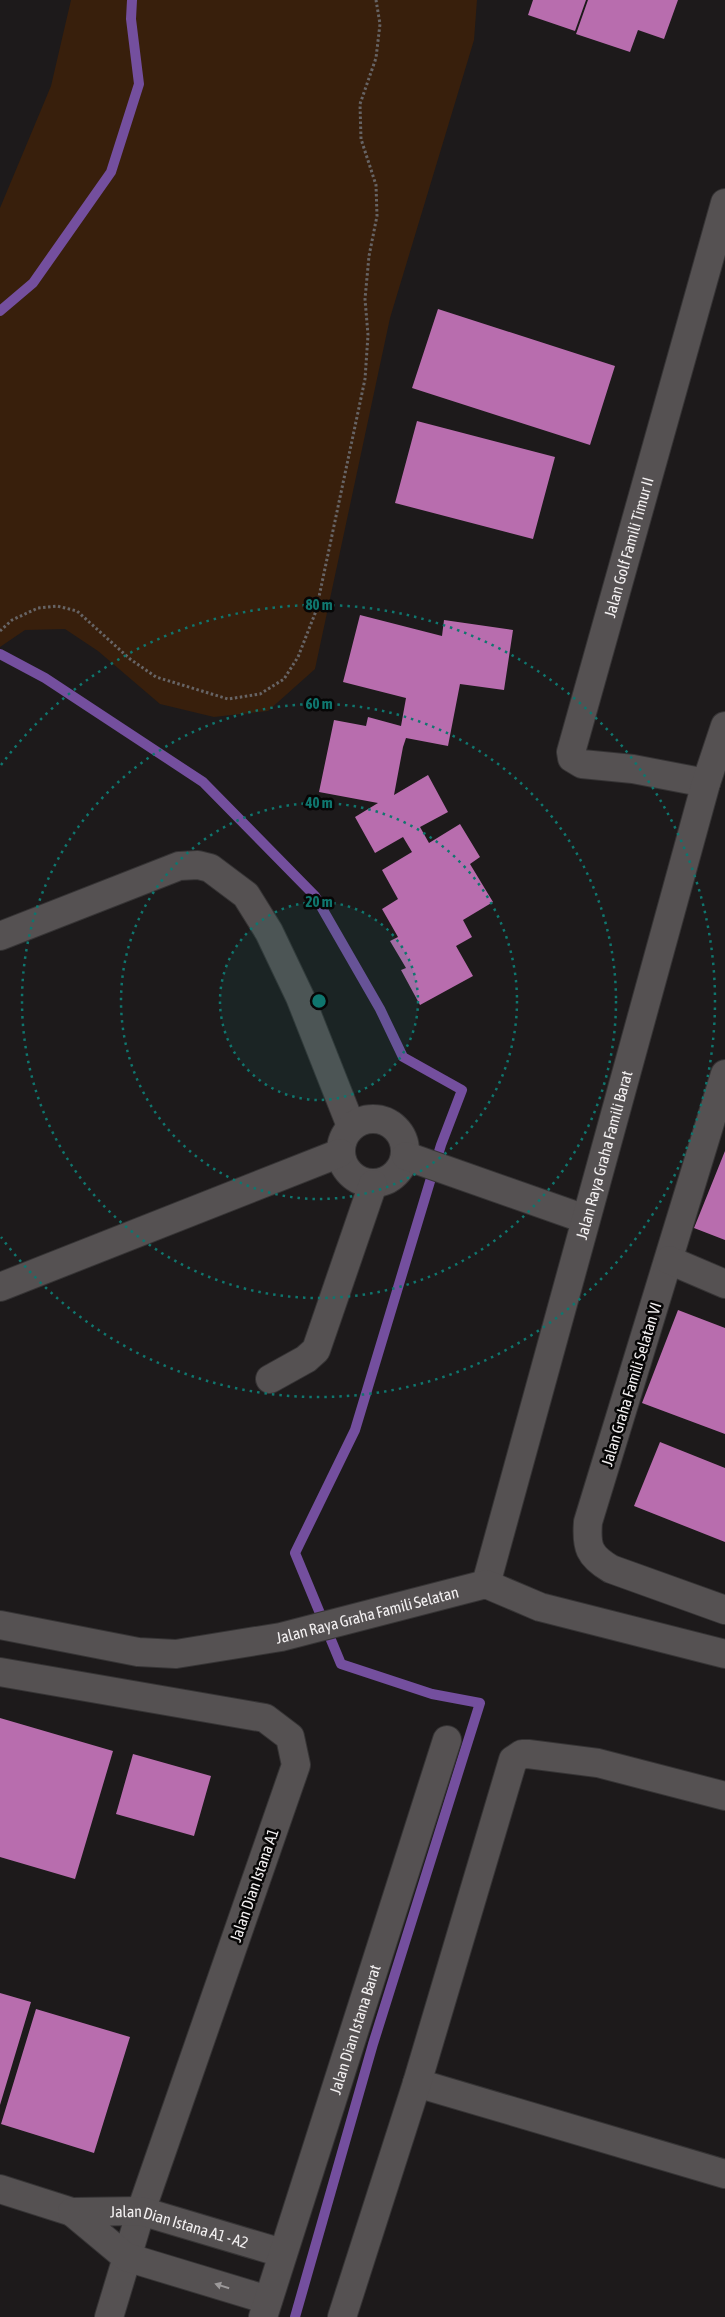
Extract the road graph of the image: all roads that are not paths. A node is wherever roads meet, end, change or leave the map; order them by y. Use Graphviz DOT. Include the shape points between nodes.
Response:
graph roads {
  1 [pos="725,203"];
  2 [pos="725,726"];
  3 [pos="706,783"];
  4 [pos="0,936"];
  5 [pos="725,1074"];
  6 [pos="352,1126"];
  7 [pos="340,1153"];
  8 [pos="411,1157"];
  9 [pos="373,1184"];
  10 [pos="584,1219"];
  11 [pos="669,1260"];
  12 [pos="725,1284"];
  13 [pos="0,1287"];
  14 [pos="270,1379"];
  15 [pos="486,1584"];
  16 [pos="725,1610"];
  17 [pos="0,1625"];
  18 [pos="725,1654"];
  19 [pos="0,1672"];
  20 [pos="447,1740"];
  21 [pos="725,1796"];
  22 [pos="417,2083"];
  23 [pos="725,2174"];
  24 [pos="0,2189"];
  25 [pos="141,2211"];
  26 [pos="72,2212"];
  27 [pos="282,2253"];
  28 [pos="126,2257"];
  29 [pos="266,2309"];
  30 [pos="109,2317"];
  31 [pos="342,2317"];
  1 -- 3 [label="street, Jalan Golf Famili Timur II" via="571,752 572,758 582,764 633,769"];
  2 -- 3 [label="street, Jalan Raya Graha Famili Barat"];
  3 -- 10 [label="street, Jalan Raya Graha Famili Barat"];
  4 -- 6 [label="street" via="179,866 210,868 246,895 269,932 300,997"];
  5 -- 11 [label="street, Jalan Graha Famili Selatan VI"];
  6 -- 7 [label="street" via="342,1138"];
  6 -- 8 [label="street" via="366,1118 382,1118 396,1127"];
  7 -- 9 [label="street" via="345,1169 358,1180"];
  7 -- 13 [label="street"];
  8 -- 9 [label="street" via="388,1180"];
  8 -- 10 [label="street"];
  9 -- 14 [label="street" via="316,1350"];
  10 -- 15 [label="street, Jalan Raya Graha Famili Barat"];
  11 -- 12 [label="street"];
  11 -- 16 [label="street, Jalan Graha Famili Selatan VI" via="588,1522 587,1536 596,1561"];
  15 -- 17 [label="street, Jalan Raya Graha Famili Selatan" via="281,1637 176,1654 138,1652"];
  15 -- 18 [label="street" via="540,1607"];
  19 -- 25 [label="street, Jalan Dian Istana A1" via="265,1718 290,1737 296,1765"];
  20 -- 27 [label="street, Jalan Dian Istana Barat"];
  21 -- 22 [label="street" via="598,1763 528,1754 516,1757 511,1764"];
  22 -- 23 [label="street"];
  22 -- 31 [label="street"];
  24 -- 26 [label="street, Jalan Dian Istana A1 - A2"];
  25 -- 26 [label="street, Jalan Dian Istana A1 - A2"];
  25 -- 27 [label="street, Jalan Dian Istana A1 - A2"];
  25 -- 28 [label="street, Jalan Dian Istana A1"];
  26 -- 28 [label="street, Jalan Dian Istana A1 - A2"];
  27 -- 29 [label="street, Jalan Dian Istana Barat"];
  29 -- 28 [label="street, Jalan Dian Istana A1 - A2, one-way"];
  28 -- 30 [label="street, Jalan Dian Istana A1"];
}
